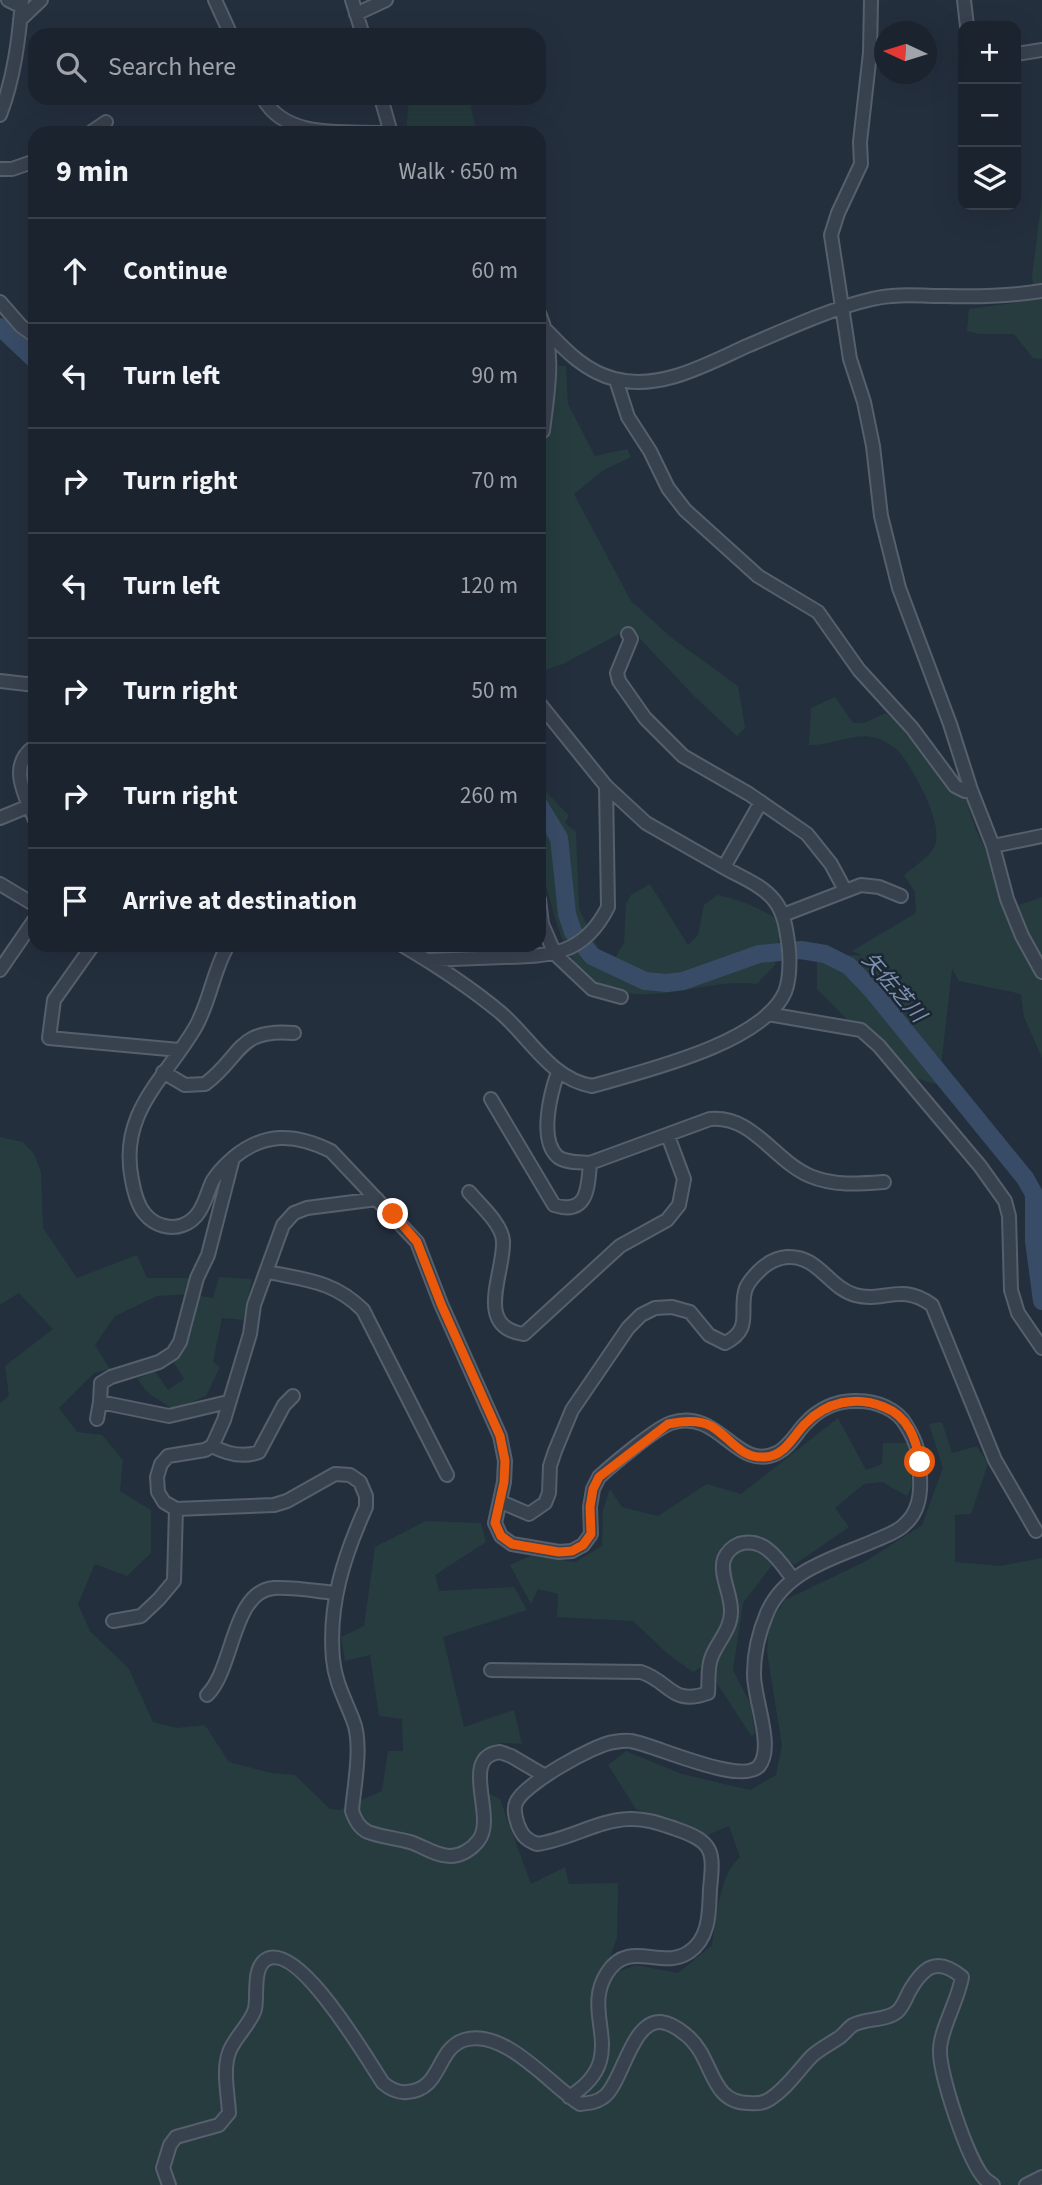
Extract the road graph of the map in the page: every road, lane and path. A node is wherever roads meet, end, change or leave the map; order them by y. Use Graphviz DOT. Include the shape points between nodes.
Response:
graph roads {
  1 [pos="8,0"];
  2 [pos="41,0"];
  3 [pos="215,0"];
  4 [pos="352,0"];
  5 [pos="386,0"];
  6 [pos="872,0"];
  7 [pos="964,0"];
  8 [pos="21,9"];
  9 [pos="356,14"];
  10 [pos="966,21"];
  11 [pos="228,28"];
  12 [pos="361,28"];
  13 [pos="1042,50"];
  14 [pos="1021,53"];
  15 [pos="269,105"];
  16 [pos="382,105"];
  17 [pos="0,116"];
  18 [pos="106,122"];
  19 [pos="100,126"];
  20 [pos="297,126"];
  21 [pos="387,126"];
  22 [pos="28,163"];
  23 [pos="0,169"];
  24 [pos="1042,291"];
  25 [pos="0,302"];
  26 [pos="844,308"];
  27 [pos="28,331"];
  28 [pos="547,331"];
  29 [pos="616,380"];
  30 [pos="546,406"];
  31 [pos="628,634"];
  32 [pos="0,681"];
  33 [pos="28,684"];
  34 [pos="546,712"];
  35 [pos="28,752"];
  36 [pos="606,786"];
  37 [pos="971,790"];
  38 [pos="761,802"];
  39 [pos="28,803"];
  40 [pos="28,806"];
  41 [pos="0,818"];
  42 [pos="1042,836"];
  43 [pos="993,846"];
  44 [pos="724,867"];
  45 [pos="0,884"];
  46 [pos="845,890"];
  47 [pos="901,896"];
  48 [pos="28,900"];
  49 [pos="783,915"];
  50 [pos="28,929"];
  51 [pos="546,929"];
  52 [pos="562,951"];
  53 [pos="88,952"];
  54 [pos="224,952"];
  55 [pos="414,952"];
  56 [pos="428,960"];
  57 [pos="0,970"];
  58 [pos="1042,972"];
  59 [pos="621,997"];
  60 [pos="768,1014"];
  61 [pos="294,1033"];
  62 [pos="179,1051"];
  63 [pos="163,1072"];
  64 [pos="558,1072"];
  65 [pos="491,1099"];
  66 [pos="668,1136"];
  67 [pos="233,1158"];
  68 [pos="590,1163"];
  69 [pos="884,1182"];
  70 [pos="469,1192"];
  71 [pos="377,1199"];
  72 [pos="268,1272"];
  73 [pos="1042,1348"];
  74 [pos="293,1396"];
  75 [pos="100,1402"];
  76 [pos="228,1402"];
  77 [pos="97,1419"];
  78 [pos="212,1446"];
  79 [pos="447,1475"];
  80 [pos="501,1502"];
  81 [pos="176,1509"];
  82 [pos="1036,1531"];
  83 [pos="793,1579"];
  84 [pos="335,1593"];
  85 [pos="113,1621"];
  86 [pos="491,1670"];
  87 [pos="207,1695"];
  88 [pos="545,1776"];
  89 [pos="569,2097"];
  90 [pos="1042,2177"];
  91 [pos="169,2185"];
  92 [pos="993,2185"];
  93 [pos="1026,2185"];
  1 -- 8 [label="street"];
  2 -- 8 [label="street"];
  3 -- 11 [label="street"];
  4 -- 9 [label="street"];
  5 -- 9 [label="street"];
  6 -- 26 [label="street" via="861,164 831,235"];
  7 -- 10 [label="street"];
  8 -- 17 [label="street" via="9,92"];
  9 -- 12 [label="street"];
  13 -- 14 [label="street"];
  15 -- 20 [label="street" via="283,120"];
  16 -- 21 [label="street"];
  18 -- 19 [label="street"];
  22 -- 23 [label="street"];
  24 -- 26 [label="street" via="1007,296 902,295"];
  25 -- 27 [label="street"];
  26 -- 29 [label="street" via="668,378"];
  26 -- 37 [label="street" via="850,359 873,446 887,547"];
  28 -- 29 [label="street" via="570,356"];
  28 -- 30 [label="street" via="551,363"];
  29 -- 37 [label="street" via="628,417 685,510 758,576 818,612 859,670 955,786"];
  31 -- 38 [label="street" via="631,639 617,673 645,718 683,756"];
  32 -- 33 [label="street"];
  34 -- 36 [label="street"];
  35 -- 39 [label="street" via="19,768"];
  36 -- 44 [label="street" via="646,823"];
  36 -- 52 [label="street" via="608,907 600,923"];
  37 -- 43 [label="street"];
  38 -- 44 [label="street"];
  38 -- 46 [label="street" via="807,834"];
  40 -- 41 [label="street"];
  42 -- 43 [label="street"];
  43 -- 58 [label="street" via="1007,899"];
  44 -- 49 [label="street" via="757,886"];
  45 -- 48 [label="street"];
  46 -- 47 [label="street" via="861,885"];
  46 -- 49 [label="street"];
  49 -- 60 [label="street" via="790,969 785,991"];
  50 -- 57 [label="street"];
  51 -- 52 [label="street"];
  52 -- 56 [label="street"];
  52 -- 59 [label="street" via="592,989"];
  53 -- 62 [label="street" via="54,1000 49,1038"];
  54 -- 62 [label="street" via="204,1009"];
  55 -- 56 [label="street"];
  56 -- 64 [label="street" via="500,1012"];
  60 -- 64 [label="street" via="697,1054 592,1086"];
  60 -- 73 [label="street" via="861,1030 980,1166 1005,1201 1011,1290 1018,1313"];
  61 -- 63 [label="street" via="272,1032 251,1038 205,1084 185,1085"];
  62 -- 63 [label="street"];
  63 -- 67 [label="street" via="133,1128 131,1176 142,1212 163,1226 183,1225 198,1215 213,1180"];
  64 -- 68 [label="street" via="547,1121 551,1146 558,1157"];
  65 -- 68 [label="street" via="554,1205 577,1206 588,1194"];
  66 -- 68 [label="street"];
  66 -- 69 [label="street" via="710,1119 736,1121 808,1175 835,1184"];
  66 -- 70 [label="street" via="684,1179 679,1205 667,1220 620,1246 524,1334 501,1324 495,1310 504,1240"];
  67 -- 71 [label="street" via="264,1140 284,1137 315,1143 331,1152"];
  67 -- 75 [label="street" via="180,1342 159,1362 101,1384"];
  71 -- 72 [label="street" via="294,1213 283,1225"];
  71 -- 80 [label="street" via="417,1242 500,1436 505,1461"];
  72 -- 76 [label="street" via="254,1305 250,1334"];
  72 -- 79 [label="street" via="331,1286 349,1295 363,1310"];
  74 -- 78 [label="street" via="259,1452 228,1454"];
  75 -- 76 [label="street" via="169,1416"];
  75 -- 77 [label="street"];
  76 -- 78 [label="street"];
  78 -- 81 [label="street" via="176,1453 161,1464 158,1492"];
  80 -- 82 [label="street" via="529,1514 545,1503 555,1451 572,1410 641,1315 672,1307 690,1312 709,1335 725,1343 736,1338 742,1328 745,1290 751,1278 778,1258 793,1257 811,1262 849,1293 870,1297 908,1293 932,1305 995,1460"];
  80 -- 83 [label="street" via="495,1523 501,1536 512,1544 572,1551 591,1534 590,1507 599,1477 668,1424 694,1421 710,1426 742,1452 768,1457 781,1451 822,1409 839,1402 872,1402 888,1408 902,1418 915,1439 921,1494 915,1511 893,1532 814,1565"];
  81 -- 84 [label="street" via="274,1505 335,1474 350,1475 360,1482 366,1507"];
  81 -- 85 [label="street" via="174,1581 141,1616"];
  83 -- 86 [label="street" via="762,1545 754,1542 730,1549 724,1560 731,1612 726,1632 710,1658 708,1693 696,1697 685,1698 641,1672"];
  83 -- 88 [label="street" via="769,1608 756,1646 753,1675 766,1753 759,1766 745,1773 628,1740 592,1749"];
  84 -- 87 [label="street" via="274,1588 251,1600 242,1613 217,1685"];
  84 -- 88 [label="street" via="333,1660 356,1735 352,1811 366,1832 414,1843 440,1855 464,1853 481,1838 484,1827 480,1775 484,1760 500,1752"];
  88 -- 89 [label="street" via="515,1804 515,1816 528,1841 537,1844 612,1822 644,1819 698,1837 707,1845 712,1867 701,1942 681,1957 632,1955 607,1973 598,1998 603,2058 585,2085"];
  89 -- 91 [label="street" via="498,2042 476,2039 451,2048 421,2091 390,2089 303,1973 282,1958 269,1958 258,1974 254,2012 229,2053 229,2113 219,2125 176,2137 163,2168"];
  89 -- 92 [label="street" via="580,2104 607,2095 641,2032 662,2022 695,2042 726,2097 741,2103 768,2101 812,2055 855,2024 901,2009 921,1972 936,1965 951,1968 962,1977 940,2048 942,2070 973,2159"];
  90 -- 93 [label="street"];
}
